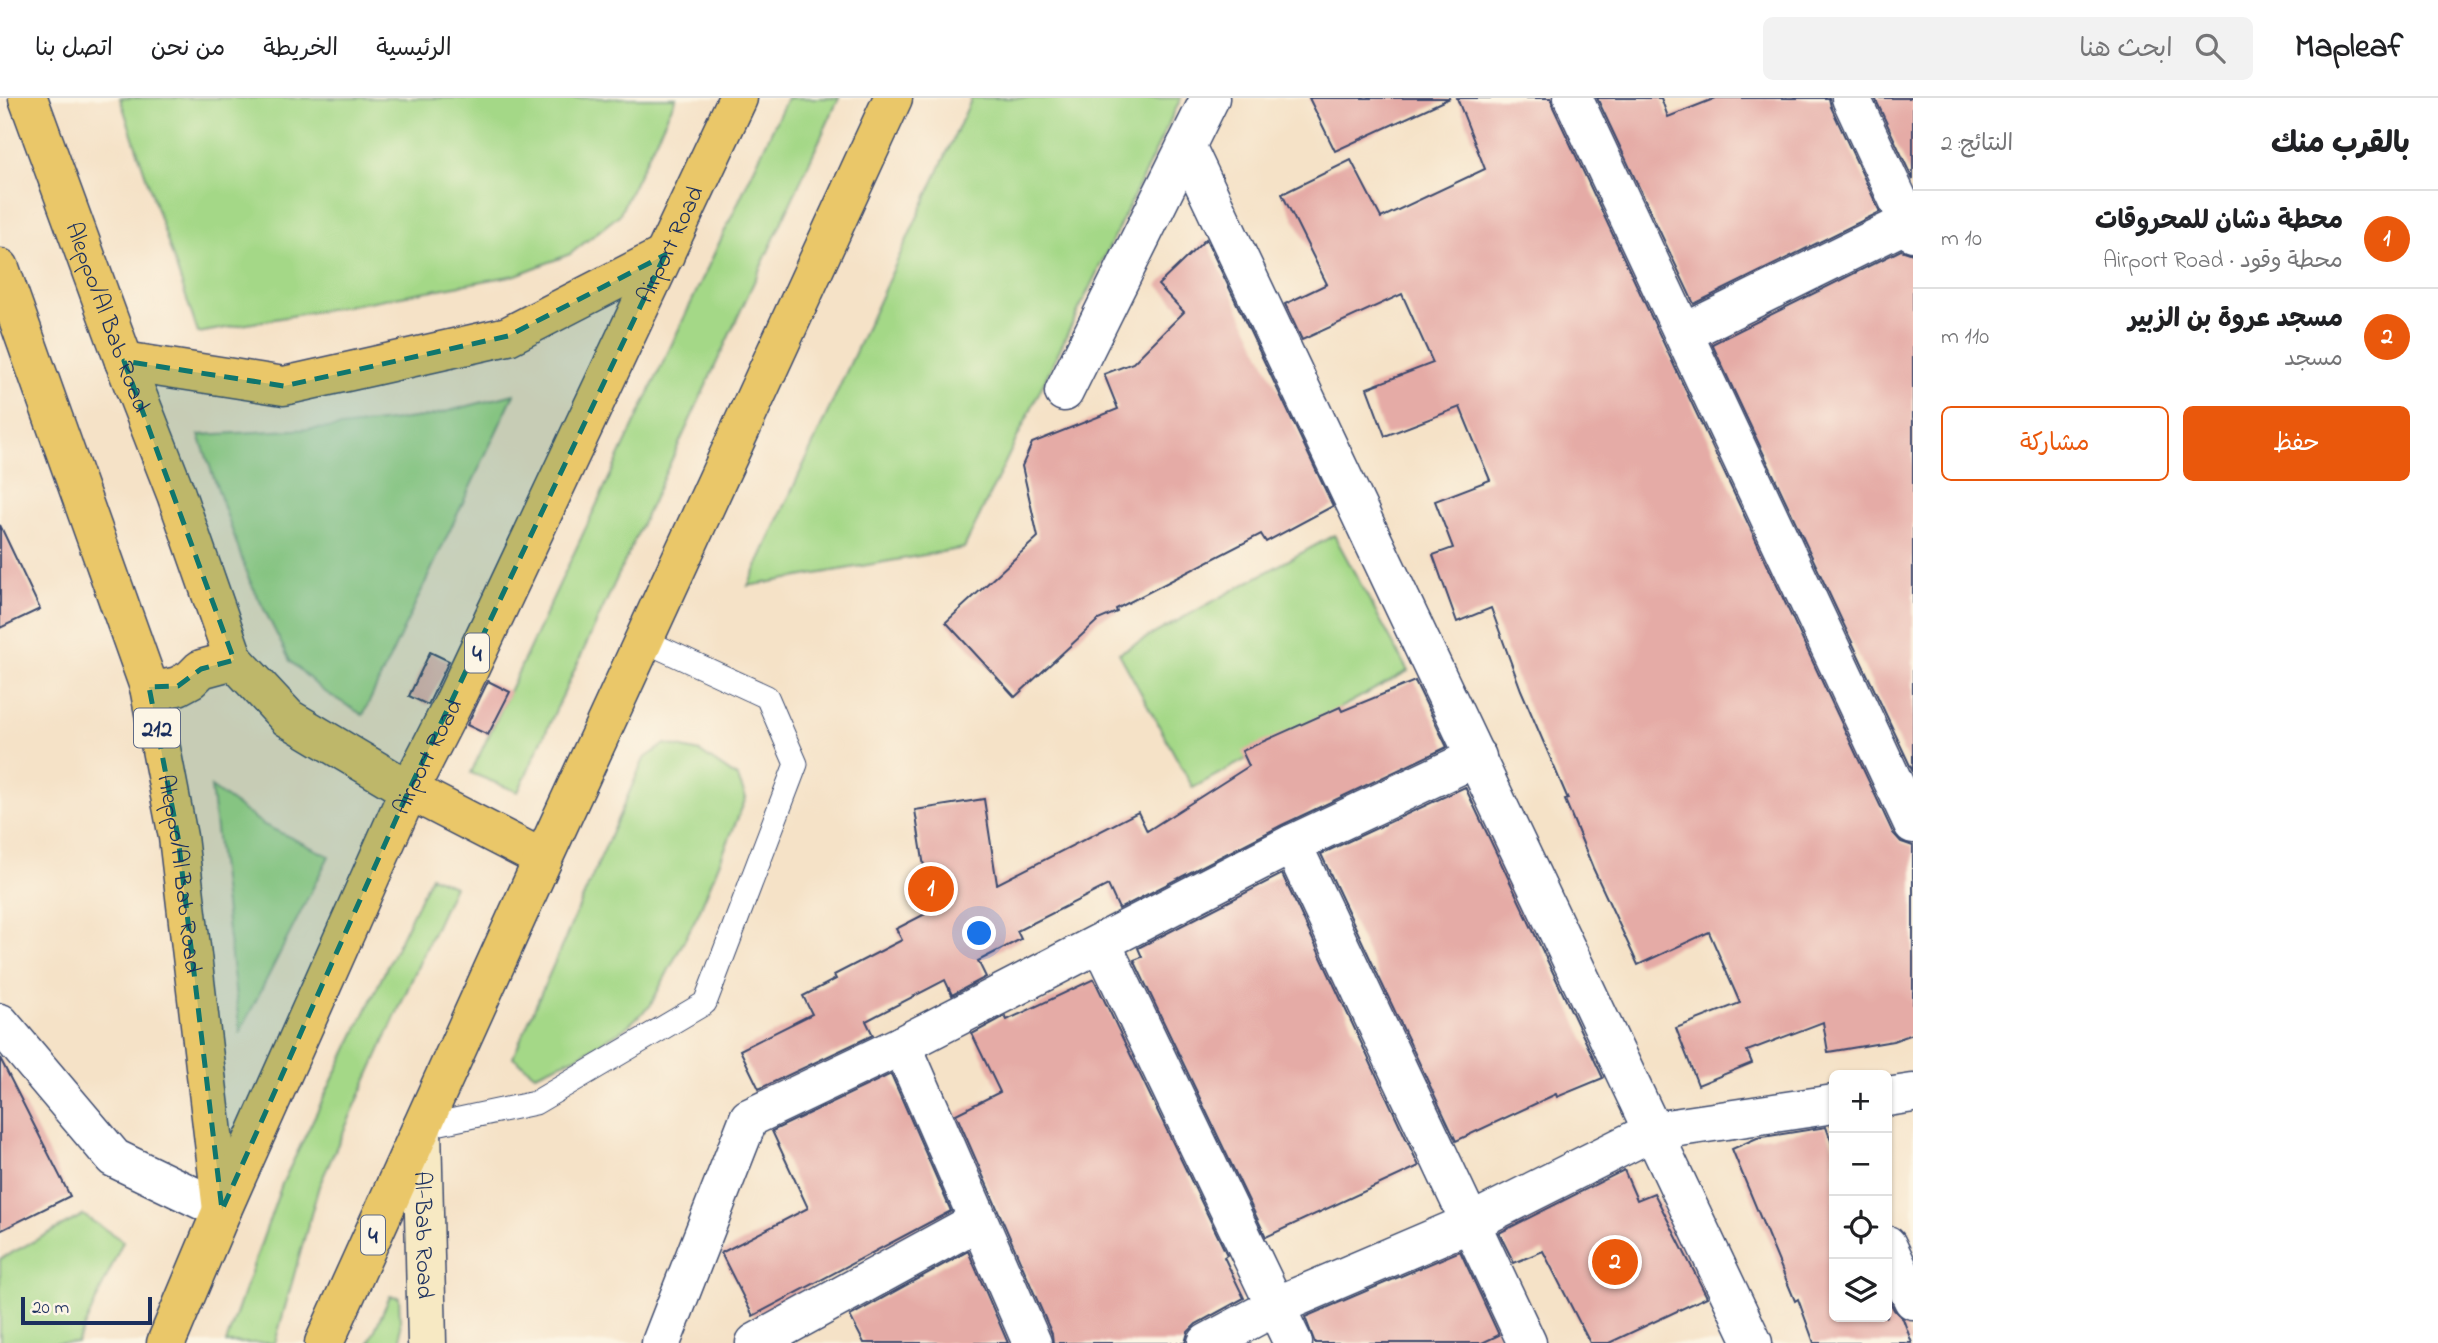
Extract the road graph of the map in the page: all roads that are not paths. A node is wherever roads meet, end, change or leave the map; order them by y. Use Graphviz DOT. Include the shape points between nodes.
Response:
graph roads {
  1 [pos="29,98"];
  2 [pos="738,98"];
  3 [pos="893,98"];
  4 [pos="1210,98"];
  5 [pos="1573,98"];
  6 [pos="1851,98"];
  7 [pos="1186,146"];
  8 [pos="1911,225"];
  9 [pos="665,255"];
  10 [pos="0,268"];
  11 [pos="1684,333"];
  12 [pos="124,361"];
  13 [pos="1064,392"];
  14 [pos="643,640"];
  15 [pos="234,660"];
  16 [pos="149,687"];
  17 [pos="1477,757"];
  18 [pos="409,790"];
  19 [pos="1913,824"];
  20 [pos="1292,844"];
  21 [pos="543,859"];
  22 [pos="1102,944"];
  23 [pos="0,1023"];
  24 [pos="902,1045"];
  25 [pos="1913,1093"];
  26 [pos="1892,1096"];
  27 [pos="1829,1116"];
  28 [pos="422,1127"];
  29 [pos="1653,1131"];
  30 [pos="222,1210"];
  31 [pos="978,1222"];
  32 [pos="1470,1223"];
  33 [pos="1892,1256"];
  34 [pos="1913,1300"];
  35 [pos="1276,1306"];
  36 [pos="166,1343"];
  37 [pos="324,1343"];
  38 [pos="427,1343"];
  39 [pos="662,1343"];
  40 [pos="755,1343"];
  41 [pos="1032,1343"];
  42 [pos="1207,1343"];
  43 [pos="1293,1343"];
  44 [pos="1527,1343"];
  45 [pos="1753,1343"];
  1 -- 12 [label="main road, Aleppo/Al Bab Road"];
  2 -- 9 [label="main road, Airport Road / 4"];
  3 -- 14 [label="main road"];
  4 -- 7 [label="street"];
  5 -- 11 [label="street"];
  6 -- 8 [label="street"];
  7 -- 13 [label="street"];
  7 -- 17 [label="street"];
  8 -- 11 [label="street"];
  9 -- 12 [label="main road" via="508,336 284,386"];
  9 -- 18 [label="main road, Airport Road / 4"];
  10 -- 16 [label="main road, Aleppo/Al Bab Road / 212"];
  11 -- 19 [label="street"];
  12 -- 15 [label="main road, Aleppo/Al Bab Road"];
  14 -- 21 [label="main road"];
  14 -- 28 [label="lane" via="767,697 796,764 705,1003 536,1104"];
  15 -- 16 [label="main road" via="201,669 178,686"];
  15 -- 18 [label="main road, Aleppo/Al Bab Road" via="288,718"];
  16 -- 30 [label="main road, Aleppo/Al Bab Road / 212" via="178,837"];
  17 -- 20 [label="street"];
  17 -- 29 [label="street"];
  18 -- 21 [label="main road, Aleppo/Al Bab Road"];
  18 -- 30 [label="main road, Airport Road / 4"];
  20 -- 22 [label="street"];
  20 -- 32 [label="street"];
  21 -- 28 [label="main road"];
  22 -- 24 [label="street"];
  22 -- 35 [label="street"];
  23 -- 30 [label="street" via="114,1158"];
  24 -- 31 [label="street"];
  24 -- 39 [label="street" via="749,1118"];
  25 -- 26 [label="street"];
  27 -- 29 [label="street"];
  28 -- 37 [label="main road, 4"];
  28 -- 38 [label="main road, Al-Bab Road"];
  29 -- 32 [label="street"];
  29 -- 45 [label="street"];
  30 -- 36 [label="main road, Airport Road"];
  31 -- 40 [label="street"];
  31 -- 41 [label="street"];
  32 -- 35 [label="street"];
  32 -- 44 [label="street"];
  33 -- 34 [label="street"];
  35 -- 42 [label="street"];
  35 -- 43 [label="street"];
}
